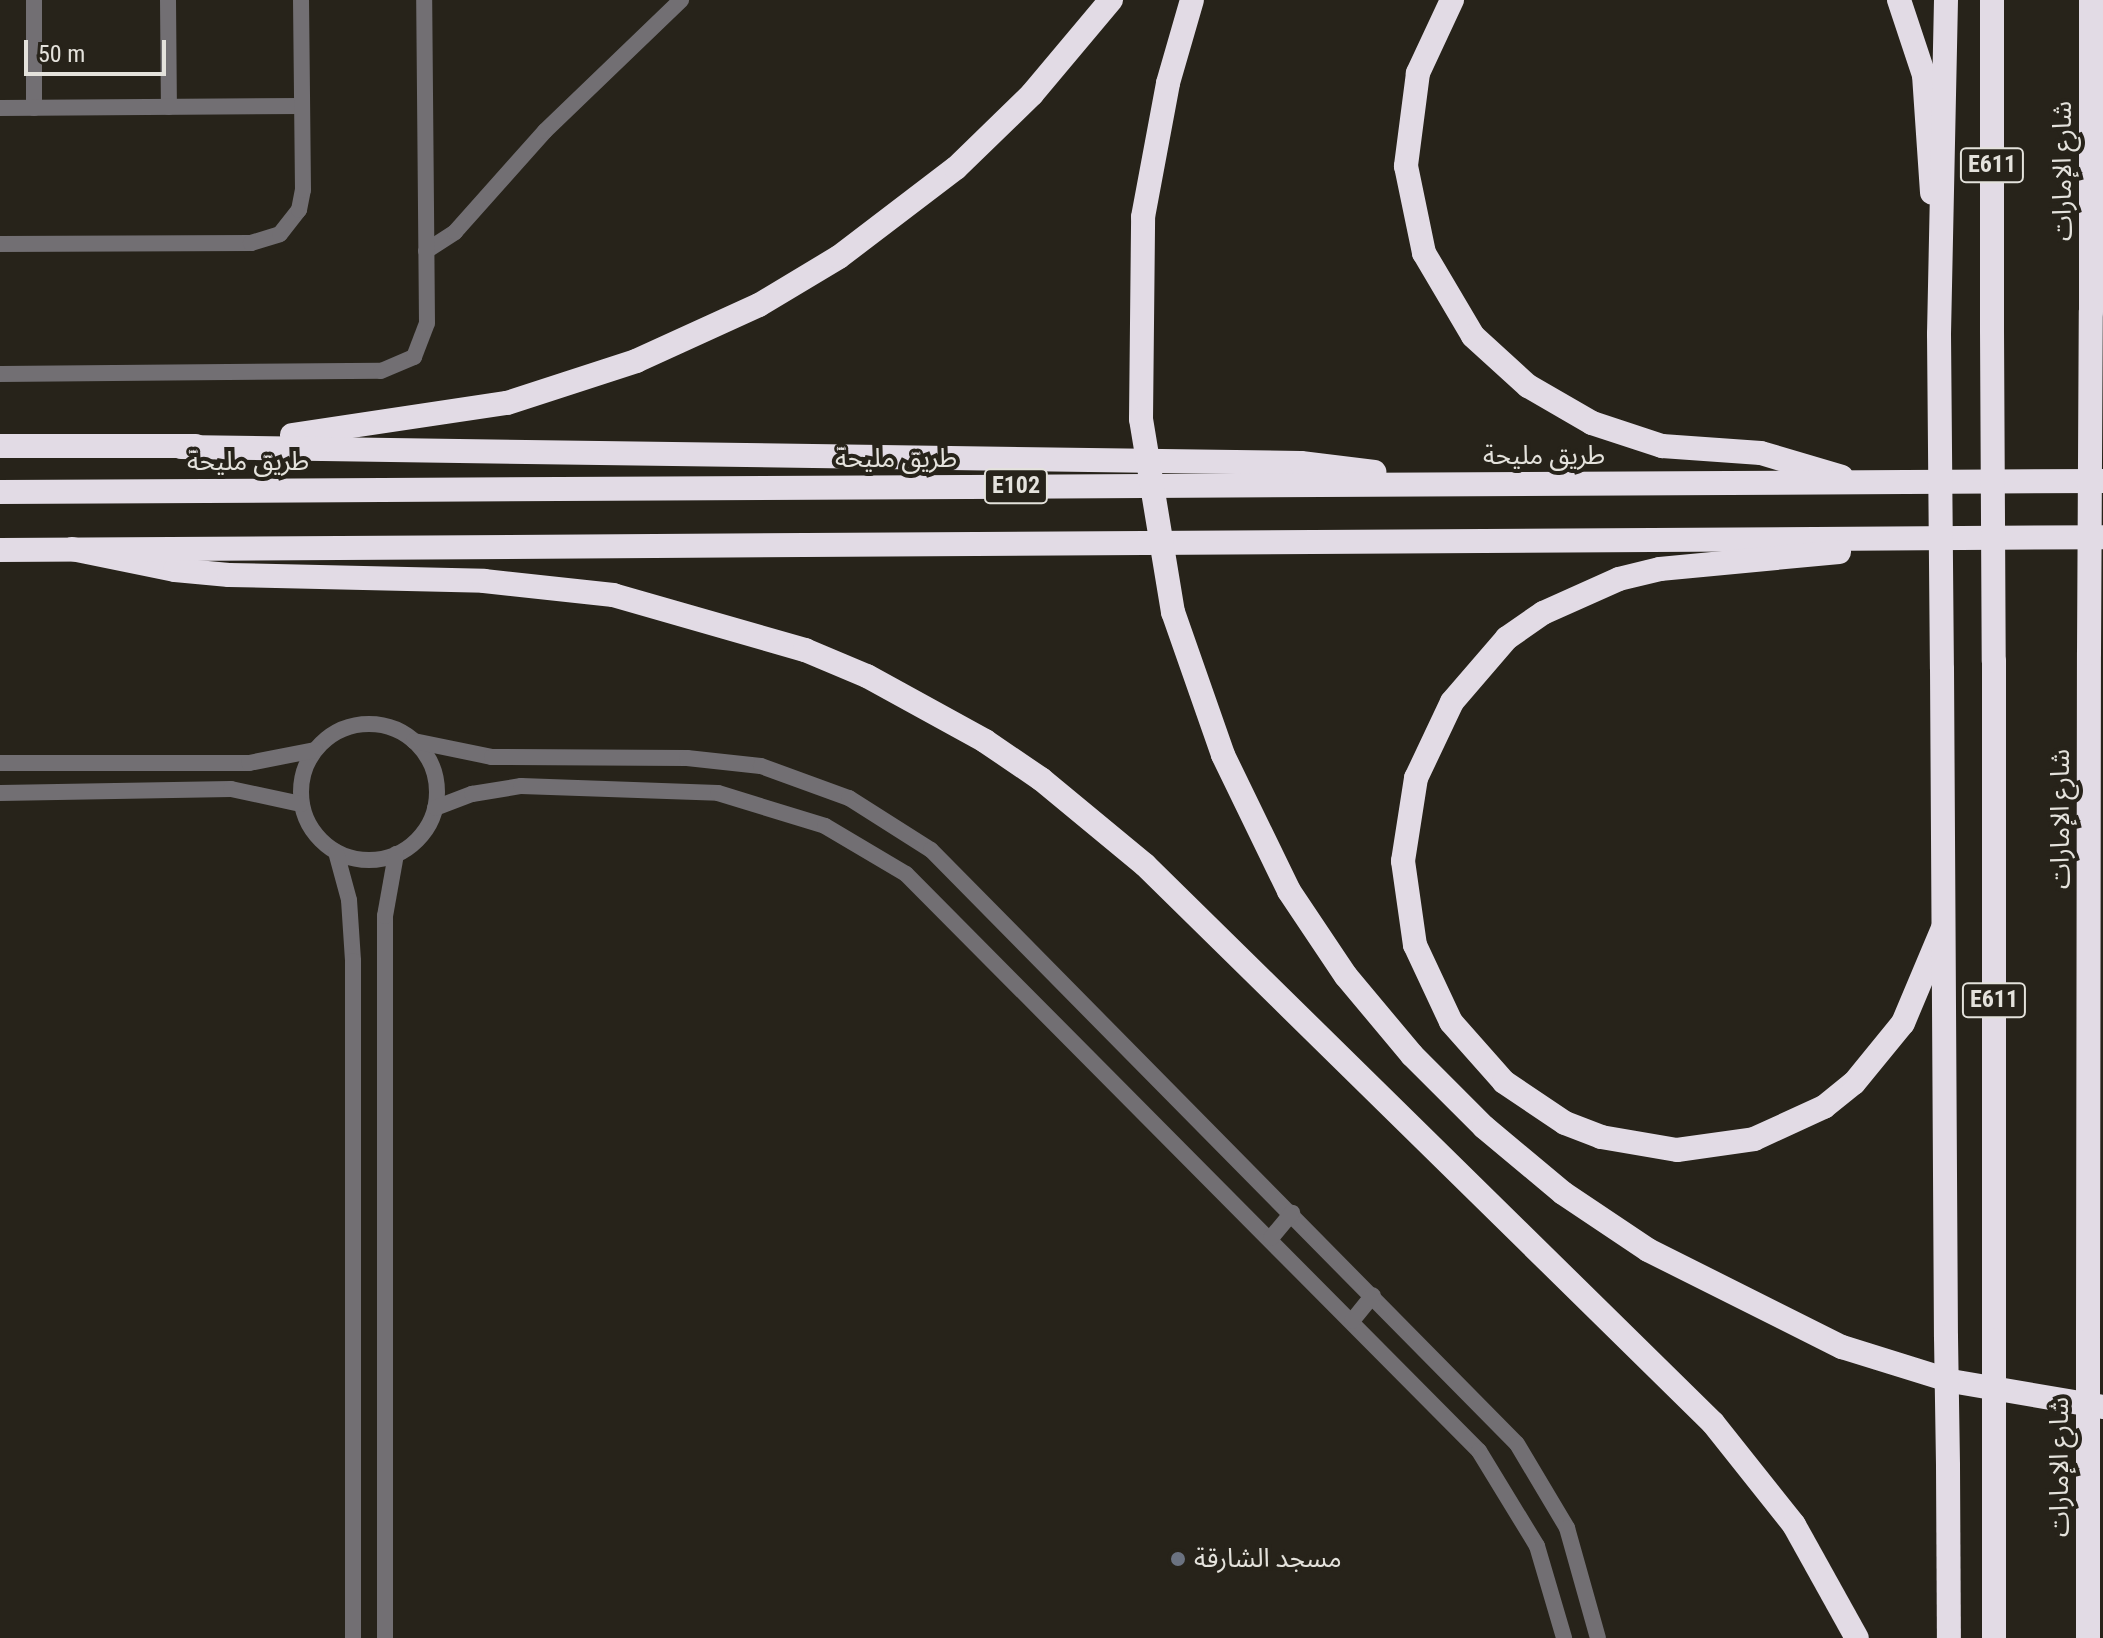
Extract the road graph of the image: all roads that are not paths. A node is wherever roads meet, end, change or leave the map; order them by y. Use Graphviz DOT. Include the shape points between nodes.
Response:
graph roads {
  1 [pos="34,0"];
  2 [pos="168,0"];
  3 [pos="301,0"];
  4 [pos="424,0"];
  5 [pos="681,0"];
  6 [pos="1111,0"];
  7 [pos="1192,0"];
  8 [pos="1452,0"];
  9 [pos="1899,0"];
  10 [pos="1946,0"];
  11 [pos="1992,0"];
  12 [pos="2091,0"];
  13 [pos="302,106"];
  14 [pos="169,107"];
  15 [pos="0,108"];
  16 [pos="34,108"];
  17 [pos="0,244"];
  18 [pos="426,251"];
  19 [pos="1939,264"];
  20 [pos="0,374"];
  21 [pos="0,446"];
  22 [pos="181,447"];
  23 [pos="2103,481"];
  24 [pos="1856,482"];
  25 [pos="1480,484"];
  26 [pos="0,492"];
  27 [pos="2103,537"];
  28 [pos="1894,540"];
  29 [pos="72,549"];
  30 [pos="0,550"];
  31 [pos="414,741"];
  32 [pos="315,750"];
  33 [pos="0,763"];
  34 [pos="0,793"];
  35 [pos="301,804"];
  36 [pos="435,808"];
  37 [pos="336,852"];
  38 [pos="396,854"];
  39 [pos="1943,928"];
  40 [pos="1292,1213"];
  41 [pos="1271,1238"];
  42 [pos="1373,1295"];
  43 [pos="1352,1321"];
  44 [pos="2103,1407"];
  45 [pos="353,1638"];
  46 [pos="385,1638"];
  47 [pos="1564,1638"];
  48 [pos="1598,1638"];
  49 [pos="1857,1638"];
  50 [pos="1949,1638"];
  51 [pos="1994,1638"];
  52 [pos="2088,1638"];
  1 -- 16 [label="street"];
  2 -- 14 [label="street"];
  3 -- 13 [label="street"];
  4 -- 18 [label="street"];
  5 -- 18 [label="street" via="545,131 455,232"];
  6 -- 22 [label="highway" via="1032,94 956,168 839,257 718,325 593,377 507,403 389,425"];
  7 -- 44 [label="highway, bridge" via="1168,83 1143,217 1141,419 1173,612 1223,755 1289,891 1346,976 1402,1044 1484,1127 1563,1193 1648,1250 1842,1347 1951,1381"];
  8 -- 24 [label="highway" via="1418,73 1406,166 1424,253 1473,336 1528,386 1603,427 1662,446 1786,458"];
  9 -- 19 [label="highway" via="1924,75"];
  10 -- 19 [label="highway" via="1947,156"];
  11 -- 51 [label="highway, E611, bridge"];
  12 -- 52 [label="highway, شارع الإمارات, bridge"];
  13 -- 14 [label="street"];
  13 -- 17 [label="street" via="302,200 288,227 271,238"];
  14 -- 16 [label="street"];
  15 -- 16 [label="street"];
  18 -- 20 [label="street" via="424,341 414,357 390,370"];
  19 -- 39 [label="highway, bridge"];
  21 -- 22 [label="highway"];
  22 -- 25 [label="highway" via="1301,463"];
  23 -- 24 [label="highway, طريق مليحة / E102"];
  24 -- 25 [label="highway, طريق مليحة / E102"];
  25 -- 26 [label="highway, طريق مليحة / E102"];
  27 -- 28 [label="highway, E102"];
  28 -- 29 [label="highway, E102"];
  28 -- 39 [label="highway" via="1801,558 1660,569 1619,579 1543,613 1507,638 1452,702 1416,778 1406,819 1406,904 1430,985 1451,1022 1504,1082 1565,1123 1601,1137 1677,1150 1716,1147 1778,1130 1824,1107 1854,1083 1903,1023"];
  29 -- 30 [label="highway, E102"];
  29 -- 49 [label="highway" via="215,574 484,581 613,595 805,650 867,676 985,741 1052,787 1145,865 1713,1423 1794,1525"];
  31 -- 32 [label="street" via="393,728 369,723 344,728"];
  31 -- 36 [label="street" via="434,771"];
  31 -- 40 [label="street" via="492,757 736,762 791,775 877,813 955,872"];
  32 -- 33 [label="street" via="249,763"];
  32 -- 35 [label="street" via="303,770"];
  34 -- 35 [label="street" via="231,789"];
  35 -- 37 [label="street" via="310,827"];
  36 -- 38 [label="street" via="417,840"];
  36 -- 41 [label="street" via="472,794 521,786 718,793 786,810 853,840 930,894"];
  37 -- 38 [label="street" via="360,860"];
  37 -- 45 [label="street" via="349,900 353,961"];
  38 -- 46 [label="street" via="385,916"];
  39 -- 50 [label="highway, bridge"];
  40 -- 41 [label="street"];
  40 -- 42 [label="street"];
  41 -- 43 [label="street"];
  42 -- 43 [label="street"];
  42 -- 48 [label="street" via="1497,1421 1535,1469 1579,1561"];
  43 -- 47 [label="street" via="1496,1474 1537,1546"];
}
